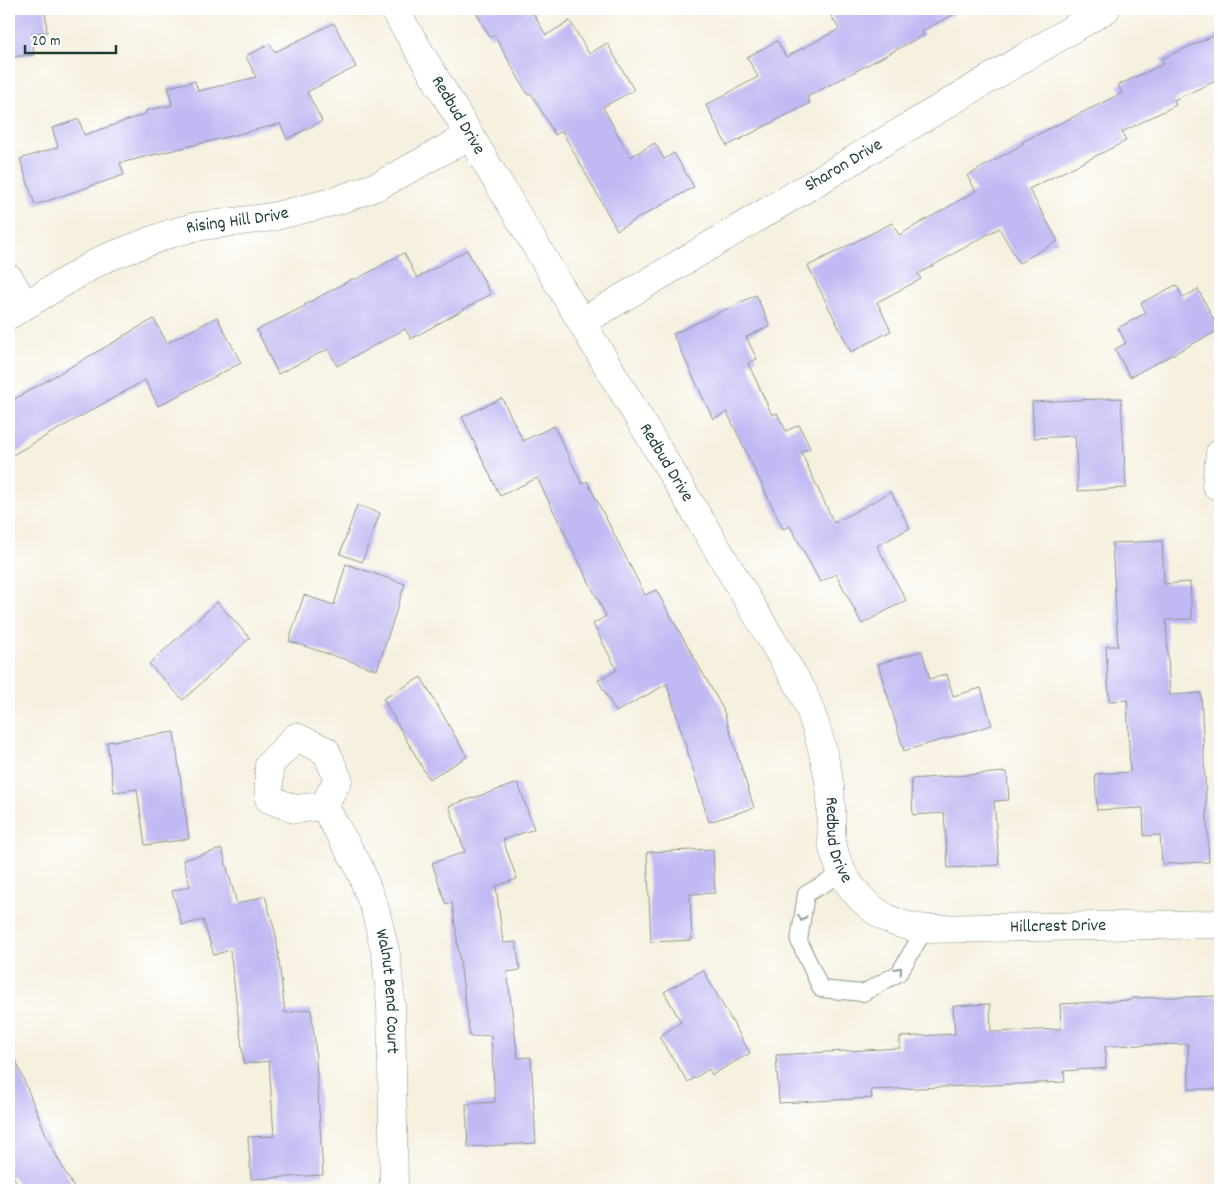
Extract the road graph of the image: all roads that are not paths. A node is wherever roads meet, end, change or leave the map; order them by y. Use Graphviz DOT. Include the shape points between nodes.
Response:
graph roads {
  1 [pos="394,9"];
  2 [pos="1106,9"];
  3 [pos="469,136"];
  4 [pos="9,278"];
  5 [pos="17,310"];
  6 [pos="582,322"];
  7 [pos="1220,452"];
  8 [pos="1220,487"];
  9 [pos="324,806"];
  10 [pos="843,873"];
  11 [pos="897,922"];
  12 [pos="1220,924"];
  13 [pos="925,929"];
  14 [pos="394,1190"];
  1 -- 3 [label="street, Redbud Drive"];
  2 -- 6 [label="street, Sharon Drive"];
  3 -- 5 [label="street, Rising Hill Drive" via="380,185 336,201 272,217 166,234 101,260"];
  3 -- 6 [label="street, Redbud Drive"];
  4 -- 5 [label="street"];
  6 -- 10 [label="street, Redbud Drive" via="803,692 825,756 832,841"];
  7 -- 8 [label="street" via="1216,485"];
  9 -- 14 [label="street, Walnut Bend Court" via="358,865 375,909 386,955 391,1005"];
  10 -- 11 [label="street, Redbud Drive" via="865,902"];
  10 -- 13 [label="lane, one-way" via="806,894 799,941 820,989 863,993 899,973"];
  11 -- 13 [label="street, Hillcrest Drive"];
  12 -- 13 [label="street, Hillcrest Drive"];
}
